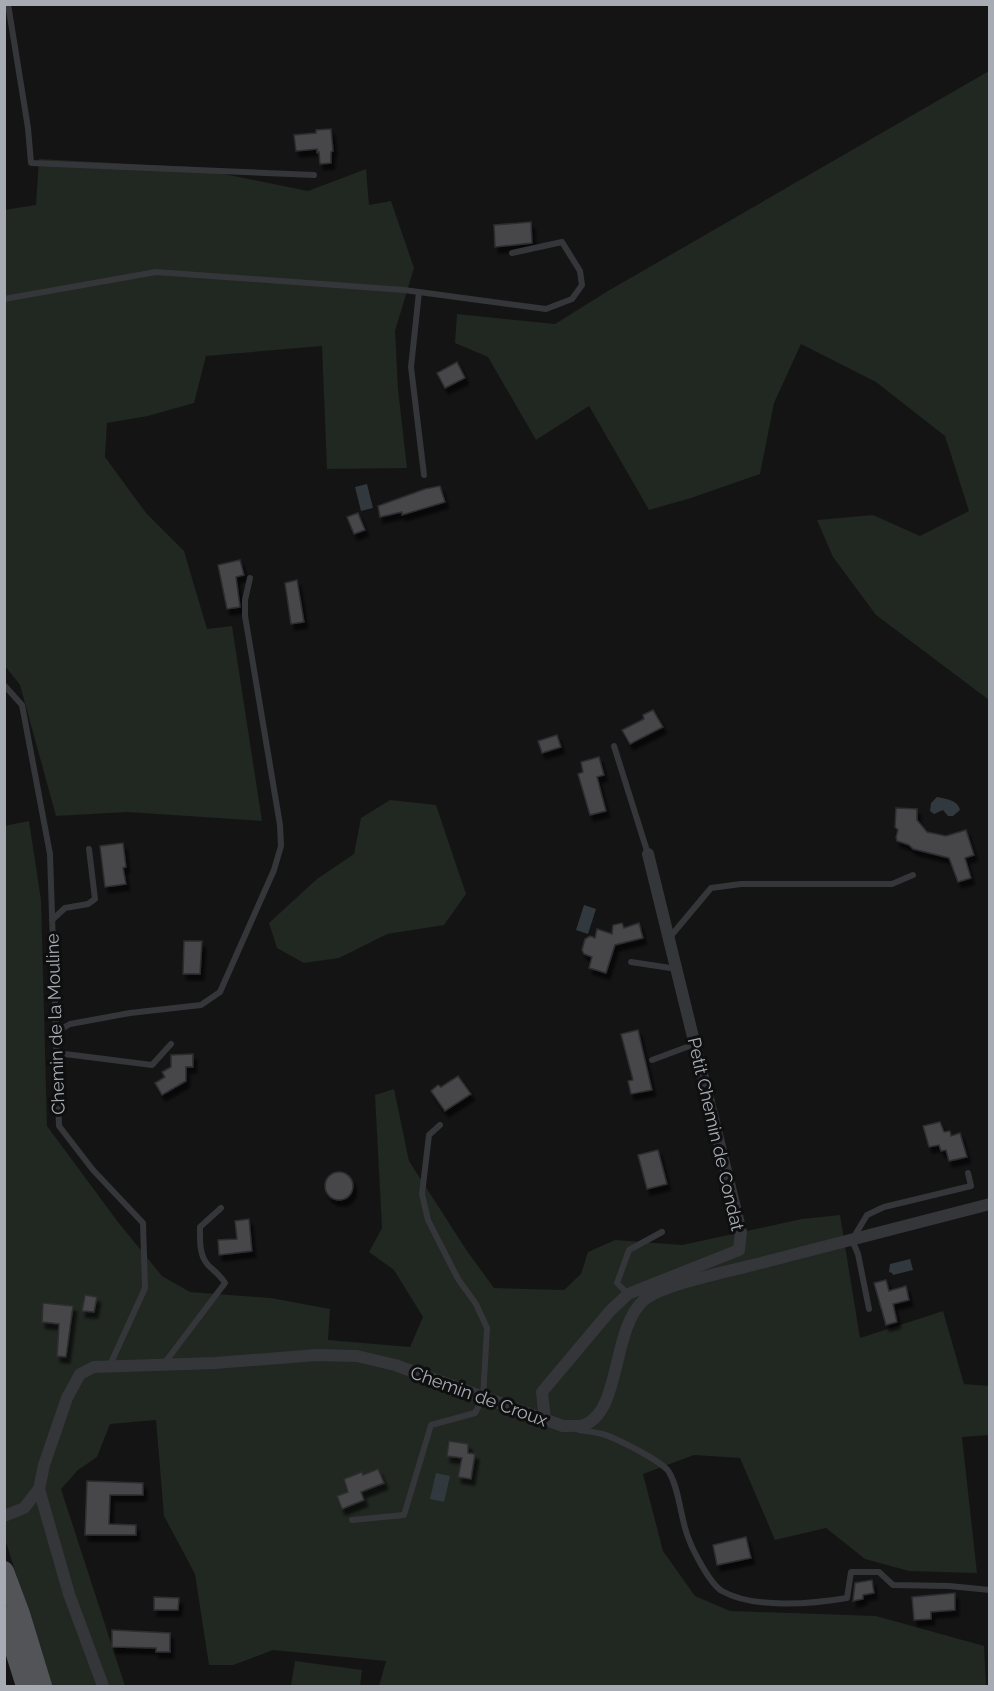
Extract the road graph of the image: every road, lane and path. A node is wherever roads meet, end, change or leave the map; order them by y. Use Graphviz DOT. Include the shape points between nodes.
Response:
graph roads {
  1 [pos="8,4"];
  2 [pos="314,175"];
  3 [pos="512,253"];
  4 [pos="418,292"];
  5 [pos="4,299"];
  6 [pos="424,475"];
  7 [pos="250,578"];
  8 [pos="4,685"];
  9 [pos="614,746"];
  10 [pos="89,849"];
  11 [pos="648,854"];
  12 [pos="914,875"];
  13 [pos="52,920"];
  14 [pos="669,938"];
  15 [pos="631,962"];
  16 [pos="677,969"];
  17 [pos="56,1032"];
  18 [pos="695,1043"];
  19 [pos="171,1044"];
  20 [pos="57,1053"];
  21 [pos="652,1060"];
  22 [pos="440,1125"];
  23 [pos="968,1173"];
  24 [pos="990,1204"];
  25 [pos="221,1208"];
  26 [pos="662,1232"];
  27 [pos="852,1240"];
  28 [pos="628,1294"];
  29 [pos="869,1309"];
  30 [pos="163,1365"];
  31 [pos="110,1367"];
  32 [pos="483,1398"];
  33 [pos="545,1420"];
  34 [pos="563,1426"];
  35 [pos="39,1489"];
  36 [pos="4,1516"];
  37 [pos="352,1520"];
  38 [pos="4,1571"];
  39 [pos="990,1590"];
  40 [pos="4,1616"];
  41 [pos="26,1686"];
  42 [pos="42,1686"];
  43 [pos="103,1686"];
  1 -- 2 [label="lane" via="31,163"];
  3 -- 4 [label="lane" via="562,242 580,271 582,285 572,299 546,309"];
  4 -- 5 [label="lane" via="156,272"];
  4 -- 6 [label="lane" via="411,367"];
  7 -- 17 [label="lane" via="245,615 280,825 281,846 274,870 220,992 201,1005 70,1024"];
  8 -- 13 [label="lane, Chemin de la Mouline" via="21,705 50,854"];
  9 -- 11 [label="lane"];
  10 -- 13 [label="lane" via="95,899 65,908"];
  11 -- 14 [label="street, Petit Chemin de Condat"];
  12 -- 14 [label="lane" via="892,884 741,884 711,888"];
  13 -- 17 [label="lane, Chemin de la Mouline"];
  14 -- 16 [label="street, Petit Chemin de Condat"];
  15 -- 16 [label="lane"];
  16 -- 18 [label="street, Petit Chemin de Condat"];
  17 -- 20 [label="lane, Chemin de la Mouline"];
  18 -- 21 [label="lane"];
  18 -- 28 [label="street, Petit Chemin de Condat" via="741,1232 739,1250"];
  19 -- 20 [label="lane" via="152,1065"];
  20 -- 31 [label="lane, Chemin de la Mouline" via="58,1126 143,1223 146,1288"];
  22 -- 32 [label="lane" via="429,1135 422,1194 441,1248 487,1328"];
  23 -- 27 [label="lane" via="971,1186 884,1207 867,1215"];
  24 -- 27 [label="street, Chemin de Croux"];
  25 -- 30 [label="lane" via="200,1227 200,1247 206,1264 225,1283"];
  26 -- 28 [label="lane" via="629,1250 617,1283"];
  27 -- 29 [label="lane"];
  27 -- 34 [label="street, Chemin de Croux" via="678,1285 645,1299 631,1317 602,1411 586,1424"];
  28 -- 33 [label="street, Petit Chemin de Condat" via="542,1392"];
  30 -- 31 [label="street, Chemin de Croux"];
  30 -- 32 [label="street, Chemin de Croux" via="357,1356 395,1365"];
  31 -- 35 [label="street, Chemin de Croux" via="94,1367 80,1374 59,1420"];
  32 -- 33 [label="street, Chemin de Croux"];
  32 -- 37 [label="lane" via="475,1413 431,1425 404,1515"];
  33 -- 34 [label="street, Chemin de Croux"];
  34 -- 39 [label="lane" via="603,1434 668,1470 699,1562 720,1590 750,1602 823,1602 847,1598 851,1572 879,1572 893,1585"];
  35 -- 36 [label="street" via="24,1508"];
  35 -- 43 [label="street" via="69,1594"];
  38 -- 42 [label="main road"];
  40 -- 41 [label="main road"];
}
